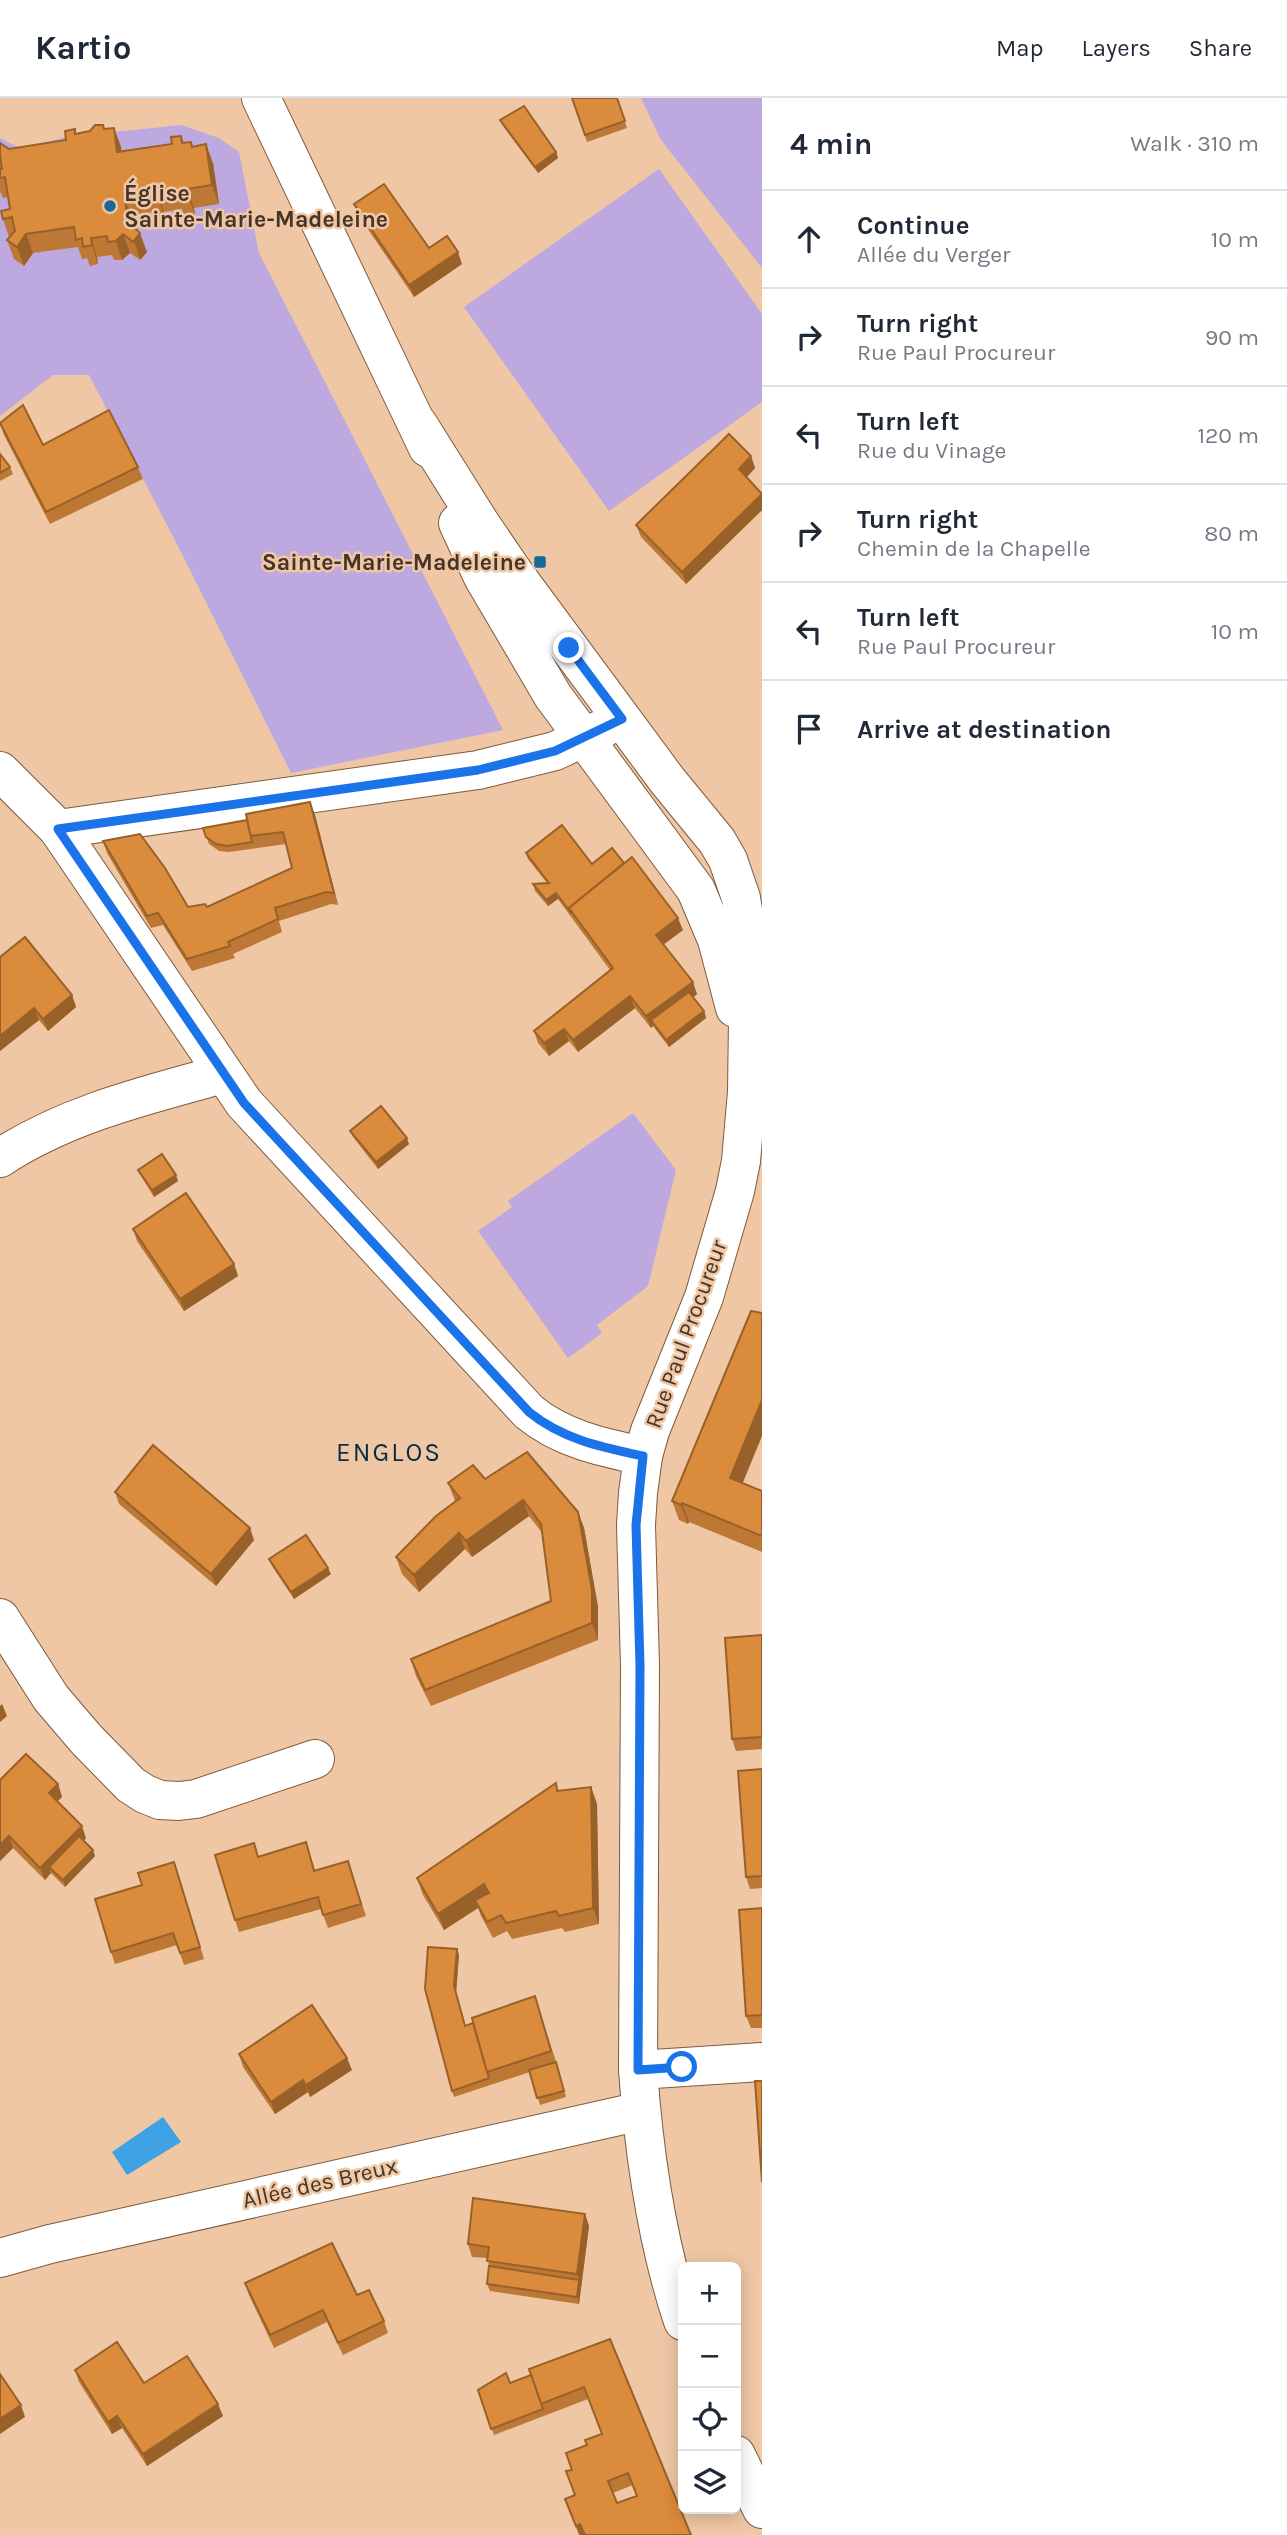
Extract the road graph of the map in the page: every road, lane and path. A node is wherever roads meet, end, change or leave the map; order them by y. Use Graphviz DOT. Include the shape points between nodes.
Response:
graph roads {
  1 [pos="261,98"];
  2 [pos="418,424"];
  3 [pos="622,719"];
  4 [pos="582,738"];
  5 [pos="0,771"];
  6 [pos="58,829"];
  7 [pos="751,896"];
  8 [pos="747,1057"];
  9 [pos="223,1074"];
  10 [pos="0,1157"];
  11 [pos="643,1456"];
  12 [pos="0,1618"];
  13 [pos="315,1759"];
  14 [pos="762,2062"];
  15 [pos="638,2070"];
  16 [pos="641,2110"];
  17 [pos="0,2258"];
  18 [pos="678,2304"];
  19 [pos="741,2465"];
  20 [pos="762,2509"];
  1 -- 2 [label="street, Rue Paul Procureur"];
  2 -- 3 [label="street, Rue Paul Procureur" via="502,555"];
  2 -- 4 [label="street, Rue Paul Procureur" via="483,577"];
  3 -- 4 [label="street"];
  3 -- 7 [label="street, Rue Paul Procureur" via="717,841"];
  4 -- 6 [label="street" via="555,751 478,770"];
  4 -- 8 [label="street, Rue Paul Procureur" via="696,890 717,940"];
  5 -- 6 [label="street"];
  6 -- 9 [label="street"];
  7 -- 8 [label="street, Rue Paul Procureur"];
  8 -- 11 [label="street, Rue Paul Procureur" via="741,1161 727,1224"];
  9 -- 10 [label="street" via="95,1112"];
  9 -- 11 [label="street" via="270,1132 529,1412 568,1437"];
  11 -- 15 [label="street, Rue Paul Procureur" via="636,1525"];
  12 -- 13 [label="street" via="68,1718 145,1794 160,1800 196,1799"];
  14 -- 15 [label="street"];
  15 -- 16 [label="street, Rue Paul Procureur"];
  16 -- 17 [label="street, Allée des Breux"];
  16 -- 18 [label="street, Rue Paul Procureur" via="665,2260"];
  19 -- 20 [label="street"];
}
